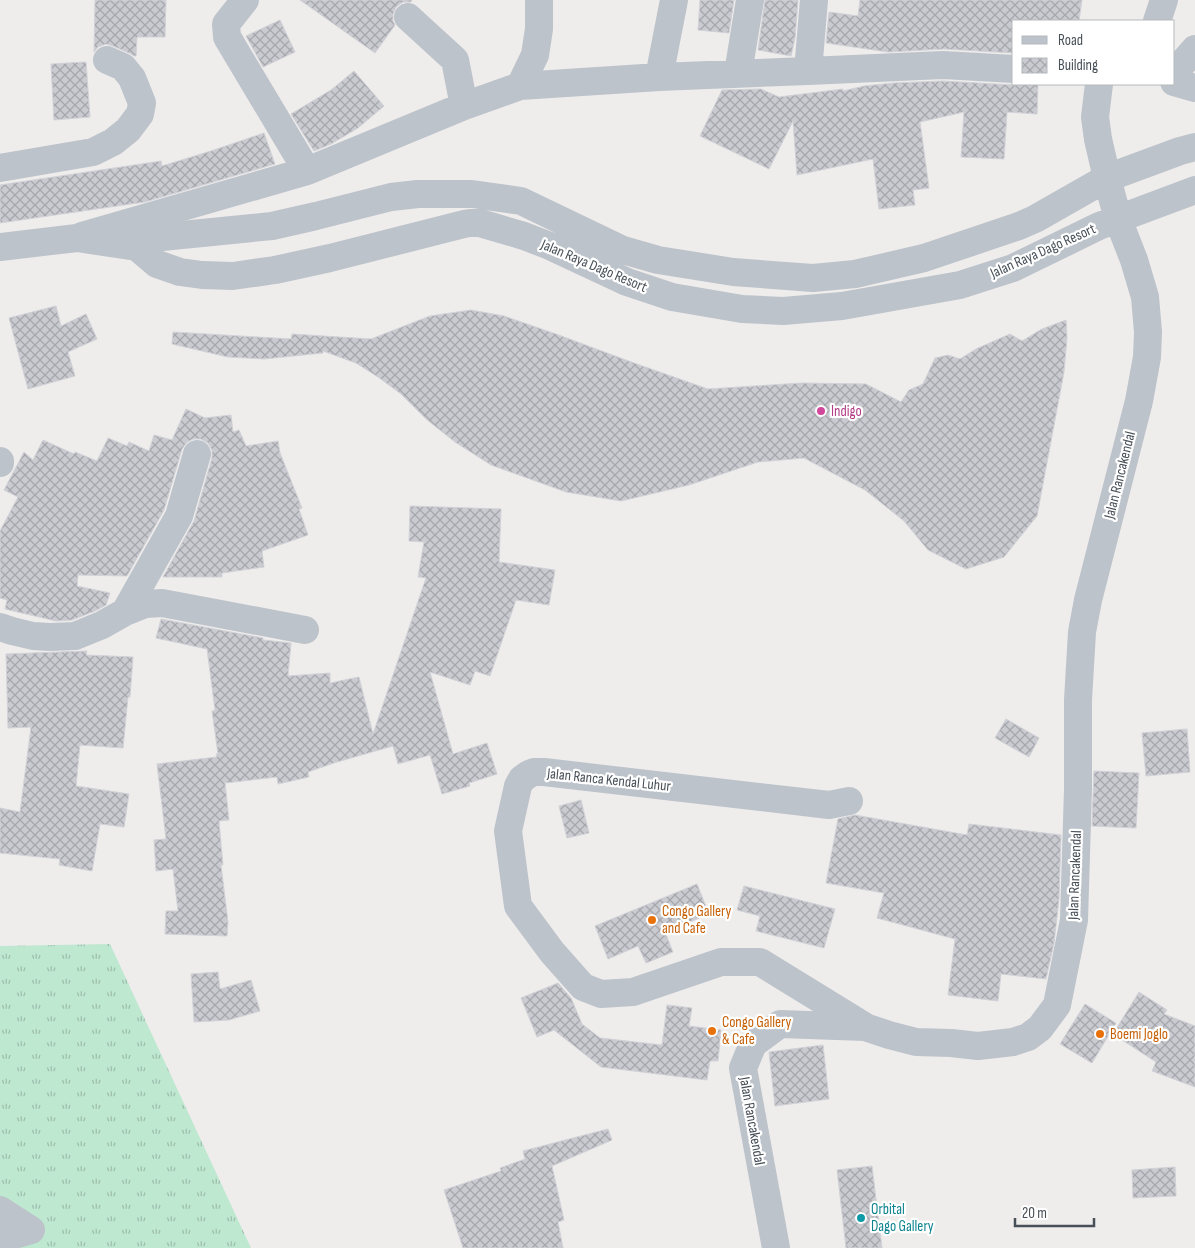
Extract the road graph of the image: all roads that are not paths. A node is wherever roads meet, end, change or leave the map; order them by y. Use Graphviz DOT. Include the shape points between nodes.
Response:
graph roads {
  1 [pos="245,0"];
  2 [pos="539,0"];
  3 [pos="674,0"];
  4 [pos="750,0"];
  5 [pos="814,0"];
  6 [pos="1164,0"];
  7 [pos="408,17"];
  8 [pos="1157,20"];
  9 [pos="1195,49"];
  10 [pos="107,60"];
  11 [pos="1012,69"];
  12 [pos="808,71"];
  13 [pos="1175,72"];
  14 [pos="738,73"];
  15 [pos="658,77"];
  16 [pos="1175,82"];
  17 [pos="1099,85"];
  18 [pos="520,86"];
  19 [pos="1195,88"];
  20 [pos="464,106"];
  21 [pos="1195,147"];
  22 [pos="0,168"];
  23 [pos="307,172"];
  24 [pos="1107,178"];
  25 [pos="1195,190"];
  26 [pos="1118,219"];
  27 [pos="76,238"];
  28 [pos="0,247"];
  29 [pos="137,247"];
  30 [pos="197,454"];
  31 [pos="125,612"];
  32 [pos="0,627"];
  33 [pos="305,630"];
  34 [pos="849,801"];
  35 [pos="866,1027"];
  36 [pos="0,1210"];
  37 [pos="0,1239"];
  38 [pos="776,1248"];
  1 -- 23 [label="street" via="226,24 227,38"];
  2 -- 18 [label="street" via="540,29 535,55"];
  3 -- 15 [label="street"];
  4 -- 14 [label="street"];
  5 -- 12 [label="street"];
  6 -- 8 [label="street"];
  7 -- 20 [label="street" via="455,60"];
  9 -- 13 [label="street"];
  10 -- 22 [label="street" via="128,73 142,103 140,114 128,130 92,152"];
  11 -- 12 [label="street" via="943,65"];
  12 -- 14 [label="street"];
  14 -- 15 [label="street"];
  15 -- 18 [label="street"];
  16 -- 19 [label="street"];
  17 -- 24 [label="street, Jalan Rancakendal" via="1095,117"];
  18 -- 20 [label="street"];
  20 -- 23 [label="street"];
  21 -- 24 [label="street, Jalan Raya Dago Resort"];
  23 -- 27 [label="street"];
  24 -- 26 [label="street, Jalan Rancakendal"];
  24 -- 29 [label="street, Jalan Raya Dago Resort" via="1019,226 924,258 855,274 813,278 733,272 658,260 623,250 521,201 472,194 391,197 272,226 162,237"];
  25 -- 26 [label="street, Jalan Raya Dago Resort"];
  26 -- 29 [label="street, Jalan Raya Dago Resort" via="1013,268 960,284 842,306 783,311 742,309 672,297 627,282 541,242 480,223 464,224 275,270 233,276 180,272 157,264"];
  26 -- 35 [label="street, Jalan Rancakendal" via="1145,296 1147,357 1082,632 1074,920 1057,1005 1040,1028 1013,1042 978,1046 916,1042"];
  27 -- 28 [label="street"];
  27 -- 29 [label="street"];
  30 -- 31 [label="street" via="179,516"];
  31 -- 32 [label="street" via="74,636 33,636"];
  31 -- 33 [label="street" via="145,604 162,603"];
  34 -- 35 [label="street, Jalan Ranca Kendal Luhur" via="829,805 534,772 522,779 518,786 508,831 518,906 582,987 601,994 633,992 721,962 760,962"];
  35 -- 38 [label="street, Jalan Rancakendal" via="780,1024 753,1044 743,1068"];
  36 -- 37 [label="street" via="30,1230"];
}
